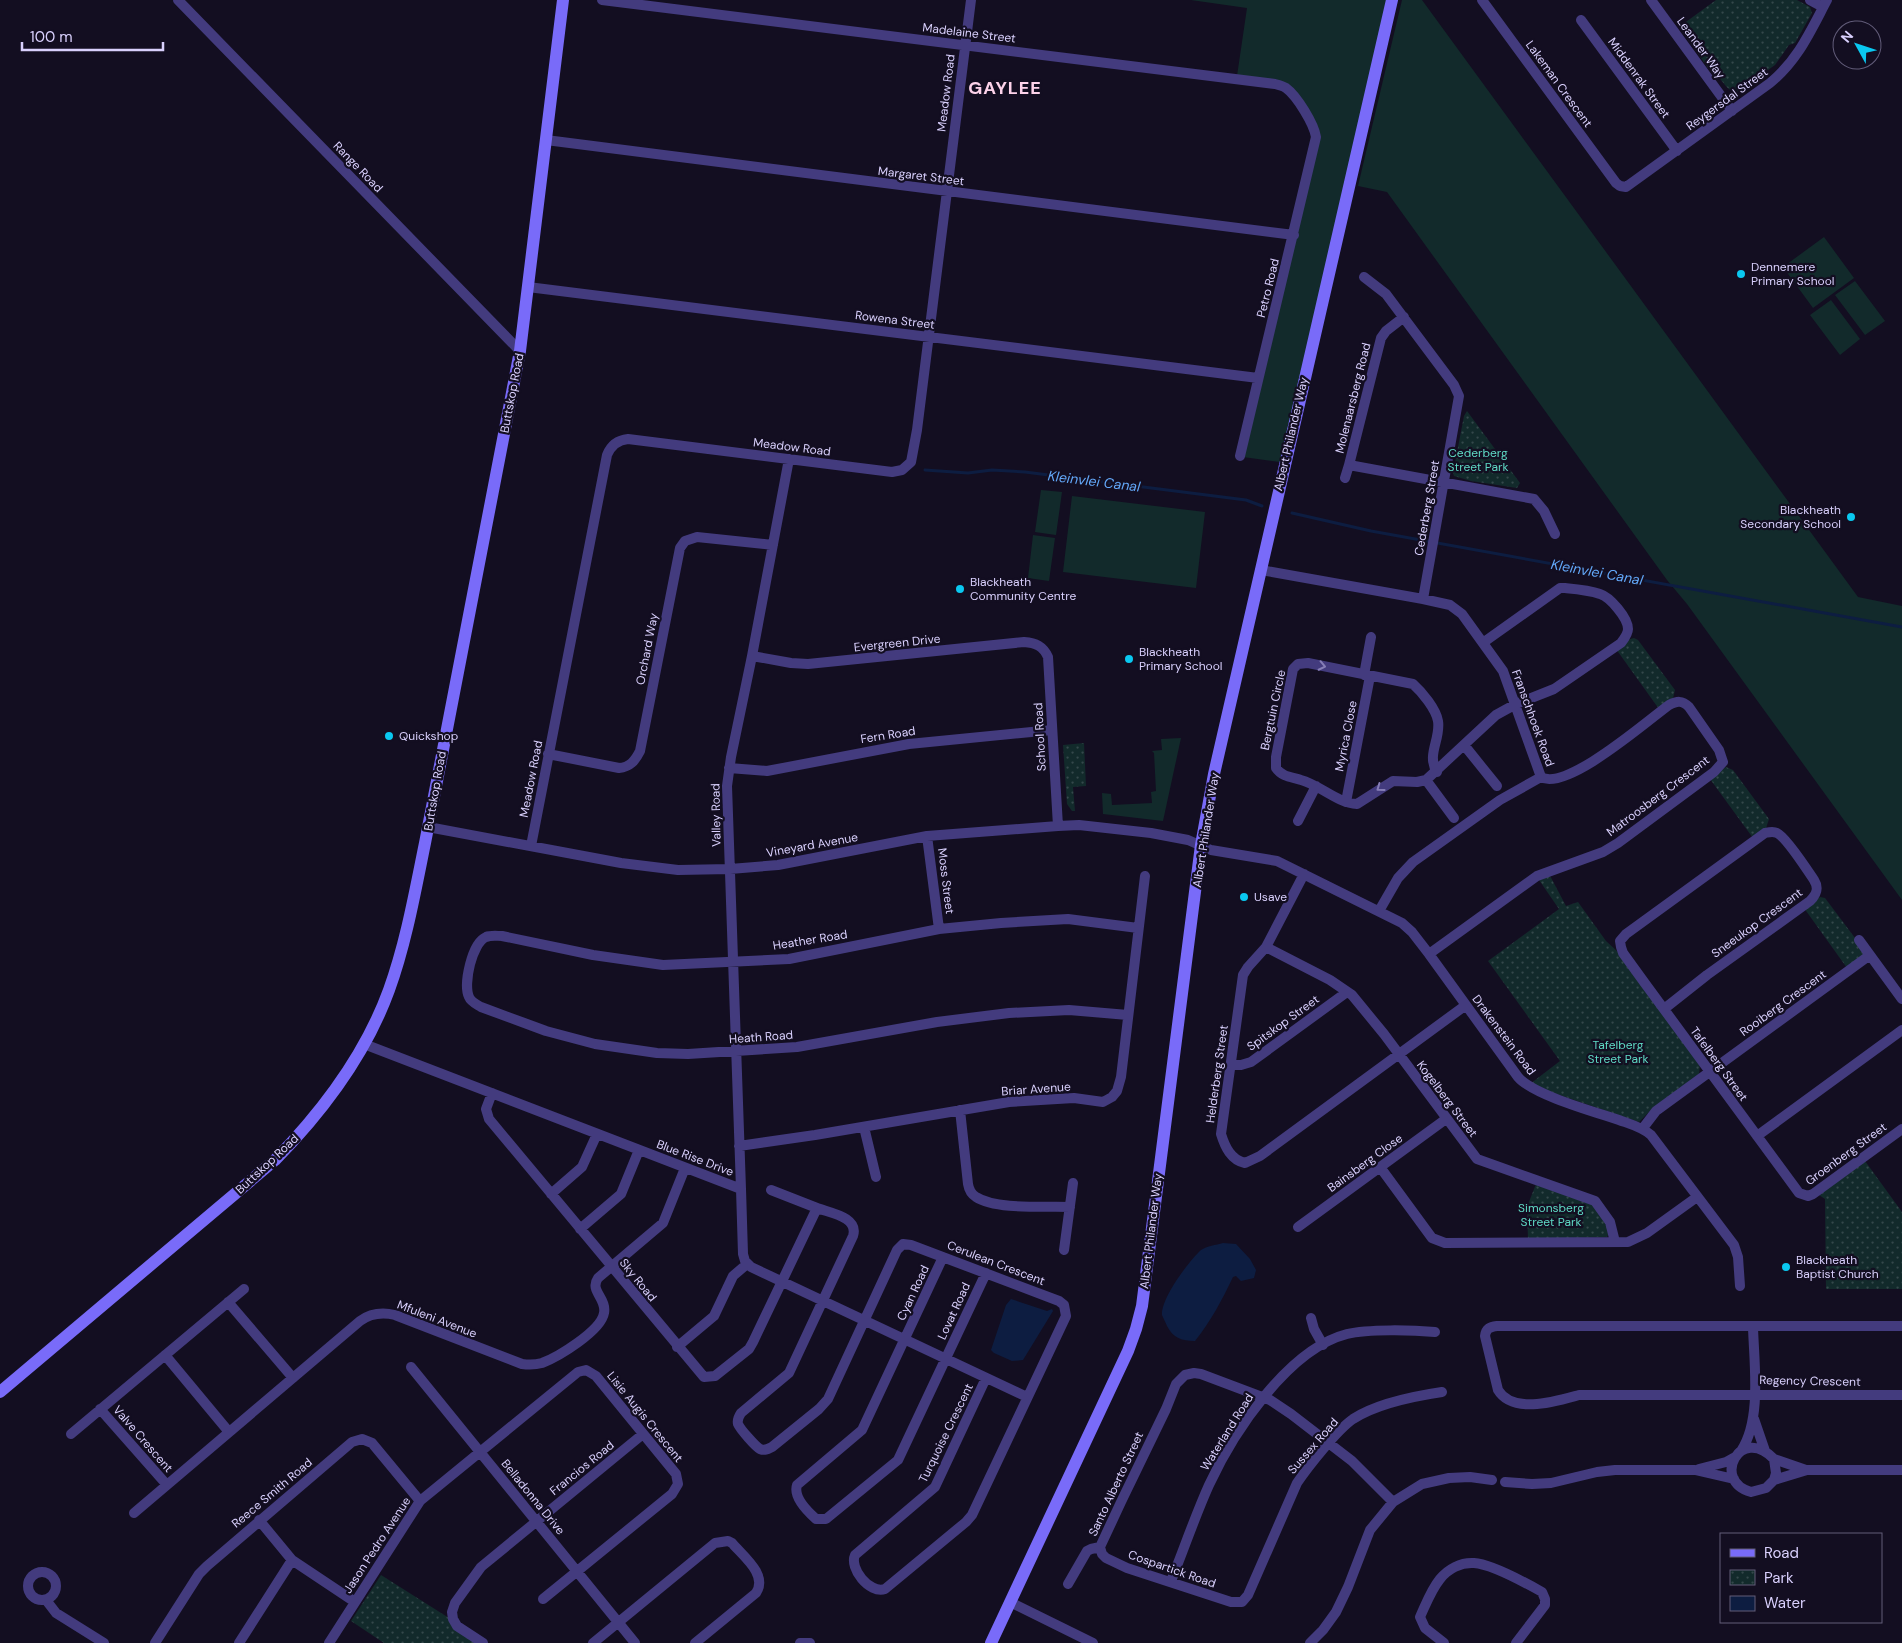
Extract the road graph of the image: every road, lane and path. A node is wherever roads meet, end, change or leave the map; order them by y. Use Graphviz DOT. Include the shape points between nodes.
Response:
graph roads {
  1 [pos="178,0"];
  2 [pos="563,0"];
  3 [pos="602,0"];
  4 [pos="971,0"];
  5 [pos="1392,0"];
  6 [pos="1651,0"];
  7 [pos="1810,0"];
  8 [pos="1486,1"];
  9 [pos="1825,3"];
  10 [pos="1581,20"];
  11 [pos="964,45"];
  12 [pos="1732,111"];
  13 [pos="1313,126"];
  14 [pos="546,140"];
  15 [pos="1677,151"];
  16 [pos="1616,183"];
  17 [pos="946,191"];
  18 [pos="1294,235"];
  19 [pos="1364,277"];
  20 [pos="528,287"];
  21 [pos="1404,317"];
  22 [pos="928,337"];
  23 [pos="520,351"];
  24 [pos="1258,378"];
  25 [pos="1240,456"];
  26 [pos="789,459"];
  27 [pos="1349,465"];
  28 [pos="1345,478"];
  29 [pos="1444,482"];
  30 [pos="1555,534"];
  31 [pos="773,545"];
  32 [pos="1260,570"];
  33 [pos="1424,599"];
  34 [pos="1371,637"];
  35 [pos="1484,642"];
  36 [pos="1043,648"];
  37 [pos="752,656"];
  38 [pos="1367,676"];
  39 [pos="1516,704"];
  40 [pos="1052,730"];
  41 [pos="1464,745"];
  42 [pos="548,754"];
  43 [pos="729,768"];
  44 [pos="1437,772"];
  45 [pos="1541,777"];
  46 [pos="1426,780"];
  47 [pos="1316,786"];
  48 [pos="1497,786"];
  49 [pos="1346,802"];
  50 [pos="1454,818"];
  51 [pos="1298,821"];
  52 [pos="1058,826"];
  53 [pos="428,827"];
  54 [pos="927,836"];
  55 [pos="1200,845"];
  56 [pos="531,846"];
  57 [pos="730,869"];
  58 [pos="1304,874"];
  59 [pos="1145,876"];
  60 [pos="1379,912"];
  61 [pos="1138,928"];
  62 [pos="939,929"];
  63 [pos="486,937"];
  64 [pos="1859,940"];
  65 [pos="1620,943"];
  66 [pos="1266,947"];
  67 [pos="1429,954"];
  68 [pos="1870,955"];
  69 [pos="733,962"];
  70 [pos="1347,992"];
  71 [pos="1902,999"];
  72 [pos="1466,1005"];
  73 [pos="1664,1008"];
  74 [pos="1128,1015"];
  75 [pos="1902,1030"];
  76 [pos="364,1044"];
  77 [pos="737,1051"];
  78 [pos="1398,1055"];
  79 [pos="1231,1065"];
  80 [pos="1710,1072"];
  81 [pos="492,1093"];
  82 [pos="960,1110"];
  83 [pos="1446,1119"];
  84 [pos="864,1127"];
  85 [pos="1642,1128"];
  86 [pos="1900,1133"];
  87 [pos="597,1134"];
  88 [pos="1757,1136"];
  89 [pos="739,1146"];
  90 [pos="639,1150"];
  91 [pos="1380,1167"];
  92 [pos="685,1168"];
  93 [pos="876,1177"];
  94 [pos="1073,1183"];
  95 [pos="741,1189"];
  96 [pos="771,1190"];
  97 [pos="551,1194"];
  98 [pos="1803,1195"];
  99 [pos="1697,1197"];
  100 [pos="1070,1207"];
  101 [pos="817,1208"];
  102 [pos="1298,1227"];
  103 [pos="580,1229"];
  104 [pos="1615,1242"];
  105 [pos="1064,1250"];
  106 [pos="943,1257"];
  107 [pos="747,1264"];
  108 [pos="611,1267"];
  109 [pos="986,1273"];
  110 [pos="782,1282"];
  111 [pos="1740,1286"];
  112 [pos="244,1289"];
  113 [pos="823,1301"];
  114 [pos="228,1302"];
  115 [pos="1311,1318"];
  116 [pos="864,1320"];
  117 [pos="1902,1326"];
  118 [pos="1753,1327"];
  119 [pos="1435,1332"];
  120 [pos="905,1340"];
  121 [pos="1323,1345"];
  122 [pos="677,1347"];
  123 [pos="164,1355"];
  124 [pos="946,1359"];
  125 [pos="410,1367"];
  126 [pos="293,1378"];
  127 [pos="986,1378"];
  128 [pos="0,1392"];
  129 [pos="1442,1392"];
  130 [pos="1754,1395"];
  131 [pos="1902,1395"];
  132 [pos="1027,1397"];
  133 [pos="1263,1397"];
  134 [pos="100,1409"];
  135 [pos="1754,1418"];
  136 [pos="229,1432"];
  137 [pos="71,1434"];
  138 [pos="643,1434"];
  139 [pos="1329,1444"];
  140 [pos="1765,1451"];
  141 [pos="481,1452"];
  142 [pos="1738,1454"];
  143 [pos="1774,1459"];
  144 [pos="1695,1470"];
  145 [pos="1807,1470"];
  146 [pos="1902,1470"];
  147 [pos="1734,1479"];
  148 [pos="1492,1480"];
  149 [pos="1774,1480"];
  150 [pos="1505,1482"];
  151 [pos="166,1485"];
  152 [pos="420,1501"];
  153 [pos="1393,1502"];
  154 [pos="134,1513"];
  155 [pos="259,1520"];
  156 [pos="536,1521"];
  157 [pos="1100,1548"];
  158 [pos="292,1560"];
  159 [pos="577,1572"];
  160 [pos="1171,1581"];
  161 [pos="1068,1584"];
  162 [pos="542,1599"];
  163 [pos="46,1600"];
  164 [pos="355,1602"];
  165 [pos="1010,1602"];
  166 [pos="1242,1602"];
  167 [pos="618,1622"];
  168 [pos="104,1643"];
  169 [pos="155,1643"];
  170 [pos="239,1643"];
  171 [pos="329,1643"];
  172 [pos="483,1643"];
  173 [pos="593,1643"];
  174 [pos="635,1643"];
  175 [pos="695,1643"];
  176 [pos="800,1643"];
  177 [pos="810,1643"];
  178 [pos="991,1643"];
  179 [pos="1093,1643"];
  180 [pos="1311,1643"];
  181 [pos="1444,1643"];
  182 [pos="1516,1643"];
  1 -- 23 [label="street, Range Road"];
  2 -- 14 [label="street, Buttskop Road"];
  3 -- 11 [label="street, Madelaine Street"];
  4 -- 11 [label="street, Meadow Road"];
  5 -- 32 [label="street, Albert Philander Way"];
  6 -- 12 [label="street, Leander Way"];
  7 -- 9 [label="street"];
  8 -- 16 [label="street, Lakeman Crescent"];
  9 -- 12 [label="street, Reygersdal Street" via="1785,70"];
  10 -- 15 [label="street, Middenrak Street"];
  11 -- 13 [label="street, Madelaine Street" via="1275,84 1292,93"];
  11 -- 17 [label="street, Meadow Road"];
  12 -- 15 [label="street, Reygersdal Street"];
  13 -- 18 [label="street, Petro Road" via="1316,137"];
  14 -- 17 [label="street, Margaret Street"];
  14 -- 20 [label="street, Buttskop Road"];
  15 -- 16 [label="street, Reygersdal Street" via="1626,187"];
  17 -- 18 [label="street, Margaret Street"];
  17 -- 22 [label="street, Meadow Road"];
  18 -- 24 [label="street, Petro Road"];
  19 -- 21 [label="street, Cederberg Street" via="1386,294"];
  20 -- 22 [label="street, Rowena Street"];
  20 -- 23 [label="street, Buttskop Road"];
  21 -- 27 [label="street, Molenaarsberg Road" via="1381,338"];
  21 -- 29 [label="street, Cederberg Street" via="1459,394"];
  22 -- 24 [label="street, Rowena Street"];
  22 -- 26 [label="street, Meadow Road" via="914,456 906,467 892,472"];
  23 -- 53 [label="street, Buttskop Road"];
  24 -- 25 [label="street, Petro Road"];
  26 -- 31 [label="street, Valley Road"];
  26 -- 42 [label="street, Meadow Road" via="628,439 612,446 607,455"];
  27 -- 28 [label="street, Molenaarsberg Road"];
  27 -- 29 [label="street, Molenaarsberg Road"];
  29 -- 30 [label="street, Molenaarsberg Road" via="1534,499"];
  29 -- 33 [label="street, Cederberg Street"];
  31 -- 37 [label="street, Valley Road"];
  31 -- 42 [label="street, Orchard Way" via="697,536 685,541 680,548 636,760 625,768 619,768"];
  32 -- 33 [label="street, Franschhoek Road"];
  32 -- 55 [label="street, Albert Philander Way"];
  33 -- 35 [label="street, Franschhoek Road" via="1455,607"];
  34 -- 38 [label="street, Myrica Close"];
  35 -- 39 [label="street, Franschhoek Road" via="1503,671"];
  35 -- 39 [label="street" via="1560,588 1602,595 1610,600 1625,620 1628,631 1621,642 1554,689"];
  36 -- 37 [label="street, Evergreen Drive" via="1024,642 808,664"];
  36 -- 40 [label="street, School Road" via="1048,657"];
  37 -- 43 [label="street, Valley Road"];
  38 -- 44 [label="street, Bergtuin Circle" via="1414,684 1432,708 1438,723 1432,762"];
  47 -- 38 [label="street, Bergtuin Circle, one-way" via="1282,774 1275,766 1293,670 1298,664 1308,663"];
  38 -- 49 [label="street, Myrica Close"];
  39 -- 41 [label="street" via="1496,715"];
  39 -- 45 [label="street, Franschhoek Road"];
  40 -- 43 [label="street, Fern Road" via="909,744 774,770"];
  40 -- 52 [label="street, School Road"];
  41 -- 44 [label="street"];
  41 -- 48 [label="street"];
  42 -- 56 [label="street, Meadow Road"];
  43 -- 57 [label="street, Valley Road" via="726,786"];
  44 -- 46 [label="street"];
  45 -- 60 [label="street, Franschhoek Road" via="1500,800 1413,862 1398,878"];
  45 -- 67 [label="street, Matroosberg Crescent" via="1554,780 1580,769 1678,702 1689,707 1722,757 1714,772 1618,843 1603,852 1536,876"];
  46 -- 49 [label="street, one-way" via="1393,781 1360,803"];
  46 -- 50 [label="street"];
  47 -- 49 [label="street, Bergtuin Circle"];
  47 -- 51 [label="street"];
  52 -- 54 [label="street, Vineyard Avenue"];
  52 -- 55 [label="street, Vineyard Avenue" via="1151,833"];
  53 -- 56 [label="street, Vineyard Avenue"];
  53 -- 76 [label="street, Buttskop Road" via="401,952 388,992"];
  54 -- 57 [label="street, Vineyard Avenue" via="803,861"];
  54 -- 62 [label="street, Moss Street"];
  55 -- 58 [label="street, Drakenstein Road" via="1211,850 1271,859"];
  55 -- 165 [label="street, Albert Philander Way" via="1142,1306 1128,1351"];
  56 -- 57 [label="street, Vineyard Avenue" via="656,869"];
  57 -- 69 [label="street, Valley Road"];
  58 -- 60 [label="street, Drakenstein Road"];
  58 -- 66 [label="street, Helderberg Street"];
  59 -- 61 [label="street, Briar Avenue"];
  60 -- 67 [label="street, Drakenstein Road" via="1407,927"];
  61 -- 62 [label="street, Heather Road" via="1068,919"];
  61 -- 74 [label="street, Briar Avenue"];
  62 -- 69 [label="street, Heather Road" via="789,959"];
  63 -- 69 [label="street, Heather Road" via="502,936 593,955 664,965"];
  63 -- 77 [label="street, Heath Road" via="474,951 467,988 472,1001 481,1007 546,1031 595,1044 656,1053"];
  64 -- 68 [label="street"];
  65 -- 73 [label="street, Tafelberg Street" via="1623,953"];
  65 -- 73 [label="street, Sneeukop Crescent" via="1626,934 1766,833 1781,835 1812,876 1817,891 1810,901"];
  66 -- 70 [label="street, Kogelberg Street"];
  66 -- 79 [label="street, Helderberg Street" via="1244,972"];
  67 -- 72 [label="street, Drakenstein Road"];
  68 -- 71 [label="street"];
  68 -- 80 [label="street, Rooiberg Crescent"];
  69 -- 77 [label="street, Valley Road"];
  70 -- 78 [label="street, Kogelberg Street" via="1352,994"];
  70 -- 79 [label="street, Spitskop Street" via="1250,1062"];
  72 -- 78 [label="street, Helderberg Street"];
  72 -- 85 [label="street, Drakenstein Road" via="1528,1087"];
  73 -- 80 [label="street, Tafelberg Street"];
  74 -- 77 [label="street, Heath Road" via="1068,1010 1009,1013 937,1022 797,1047"];
  74 -- 82 [label="street, Briar Avenue" via="1121,1077 1112,1097 1103,1102 1050,1099"];
  75 -- 88 [label="street"];
  76 -- 81 [label="street, Blue Rise Drive"];
  76 -- 128 [label="street, Buttskop Road" via="332,1096 275,1160"];
  77 -- 89 [label="street, Valley Road"];
  78 -- 79 [label="street, Helderberg Street" via="1260,1156 1245,1163 1234,1159 1221,1134"];
  78 -- 83 [label="street, Kogelberg Street"];
  80 -- 85 [label="street, Rooiberg Crescent" via="1656,1111"];
  80 -- 88 [label="street, Tafelberg Street"];
  81 -- 87 [label="street, Blue Rise Drive"];
  81 -- 97 [label="street, Sky Road" via="486,1107 487,1116"];
  82 -- 84 [label="street, Briar Avenue"];
  82 -- 100 [label="street" via="968,1184 976,1198 1002,1205"];
  83 -- 91 [label="street, Bainsberg Close"];
  83 -- 104 [label="street, Kogelberg Street" via="1477,1159 1595,1202 1610,1222"];
  84 -- 89 [label="street, Briar Avenue"];
  84 -- 93 [label="street"];
  85 -- 99 [label="street, Drakenstein Road" via="1654,1138"];
  86 -- 98 [label="street, Groenberg Street" via="1813,1194"];
  87 -- 90 [label="street, Blue Rise Drive"];
  87 -- 97 [label="street" via="582,1167"];
  88 -- 98 [label="street, Tafelberg Street"];
  89 -- 95 [label="street, Valley Road"];
  90 -- 92 [label="street, Blue Rise Drive"];
  90 -- 103 [label="street" via="621,1194"];
  91 -- 102 [label="street, Bainsberg Close"];
  91 -- 104 [label="street" via="1432,1238 1440,1242"];
  92 -- 95 [label="street, Blue Rise Drive"];
  92 -- 108 [label="street" via="663,1223"];
  94 -- 100 [label="street"];
  95 -- 107 [label="street, Blue Rise Drive" via="743,1254"];
  96 -- 101 [label="street"];
  97 -- 103 [label="street, Sky Road"];
  99 -- 104 [label="street" via="1639,1238"];
  99 -- 111 [label="street, Drakenstein Road" via="1737,1251"];
  100 -- 105 [label="street"];
  101 -- 110 [label="street"];
  101 -- 113 [label="street" via="848,1220 855,1230"];
  103 -- 108 [label="street, Sky Road"];
  106 -- 109 [label="street, Cerulean Crescent"];
  106 -- 116 [label="street, Cerulean Crescent" via="908,1244 900,1246"];
  106 -- 120 [label="street, Cyan Road"];
  107 -- 110 [label="street"];
  107 -- 122 [label="street" via="733,1276 714,1316"];
  108 -- 122 [label="street, Sky Road"];
  108 -- 126 [label="street, Mfuleni Avenue" via="595,1283 605,1305 599,1323 566,1350 543,1362 522,1364 395,1315 377,1313 360,1321"];
  109 -- 124 [label="street, Lovat Road"];
  109 -- 132 [label="street, Cerulean Crescent" via="1059,1301 1066,1308 1066,1316"];
  110 -- 113 [label="street"];
  110 -- 122 [label="street, Sky Road" via="749,1348 714,1376 701,1376"];
  112 -- 114 [label="street, Valve Crescent"];
  113 -- 116 [label="street"];
  113 -- 116 [label="street" via="788,1373 738,1418 738,1425 761,1449 772,1447 825,1403"];
  114 -- 123 [label="street, Valve Crescent"];
  114 -- 126 [label="street"];
  115 -- 121 [label="street"];
  116 -- 120 [label="street"];
  117 -- 118 [label="street"];
  118 -- 130 [label="street, Regency Crescent"];
  118 -- 130 [label="street" via="1497,1326 1490,1327 1485,1336 1498,1390 1508,1400 1517,1402 1546,1404 1579,1396"];
  119 -- 121 [label="street, Waterland Road" via="1347,1334"];
  120 -- 124 [label="street"];
  120 -- 124 [label="street, Cyan Road" via="862,1430 796,1485 796,1496 816,1519 830,1517 898,1460"];
  121 -- 133 [label="street, Waterland Road" via="1290,1367"];
  123 -- 134 [label="street, Valve Crescent"];
  123 -- 136 [label="street"];
  124 -- 127 [label="street"];
  125 -- 141 [label="street, Belladonna Drive"];
  126 -- 136 [label="street, Mfuleni Avenue"];
  127 -- 132 [label="street"];
  127 -- 132 [label="street, Turquoise Crescent" via="935,1487 854,1558 854,1568 871,1588 885,1588 969,1518"];
  129 -- 139 [label="street, Sussex Road" via="1384,1405 1353,1419"];
  130 -- 131 [label="street, Regency Crescent"];
  130 -- 135 [label="street"];
  133 -- 139 [label="street" via="1292,1414"];
  133 -- 157 [label="street, Santo Alberto Street" via="1202,1374 1185,1375 1176,1384"];
  133 -- 160 [label="street, Waterland Road" via="1209,1485"];
  134 -- 137 [label="street, Valve Crescent"];
  134 -- 151 [label="street, Valve Crescent"];
  135 -- 140 [label="street"];
  135 -- 142 [label="street" via="1746,1443"];
  136 -- 151 [label="street, Mfuleni Avenue"];
  138 -- 141 [label="street, Lisie Augis Crescent" via="596,1376 586,1370 578,1372"];
  138 -- 156 [label="street, Francios Road"];
  138 -- 159 [label="street, Lisie Augis Crescent" via="676,1474 676,1490"];
  139 -- 153 [label="street" via="1352,1461"];
  139 -- 166 [label="street, Sussex Road" via="1293,1489 1248,1595"];
  140 -- 142 [label="street" via="1749,1448"];
  140 -- 143 [label="street"];
  141 -- 152 [label="street, Jason Pedro Avenue"];
  141 -- 156 [label="street, Belladonna Drive"];
  142 -- 144 [label="street" via="1726,1462"];
  142 -- 147 [label="street" via="1732,1464"];
  143 -- 145 [label="street"];
  143 -- 149 [label="street"];
  144 -- 147 [label="street"];
  144 -- 150 [label="street" via="1615,1470 1551,1483"];
  145 -- 146 [label="street"];
  145 -- 149 [label="street"];
  147 -- 149 [label="street" via="1738,1486 1751,1492 1766,1488"];
  148 -- 153 [label="street" via="1449,1478 1422,1484"];
  151 -- 154 [label="street, Mfuleni Avenue"];
  152 -- 155 [label="street, Reece Smith Road" via="372,1443 362,1439 352,1442"];
  152 -- 164 [label="street, Jason Pedro Avenue"];
  153 -- 180 [label="street" via="1370,1530 1336,1612"];
  155 -- 158 [label="street"];
  155 -- 169 [label="street, Reece Smith Road" via="199,1574"];
  156 -- 159 [label="street, Belladonna Drive"];
  156 -- 172 [label="street, Francios Road" via="481,1567 455,1603 452,1620"];
  157 -- 160 [label="street, Cospartick Road" via="1106,1558 1127,1568"];
  157 -- 161 [label="street, Santo Alberto Street" via="1087,1551"];
  158 -- 164 [label="street"];
  158 -- 170 [label="street"];
  159 -- 162 [label="street"];
  159 -- 167 [label="street, Belladonna Drive"];
  160 -- 166 [label="street, Cospartick Road" via="1231,1602"];
  163 -- 168 [label="street" via="56,1613"];
  164 -- 171 [label="street, Jason Pedro Avenue"];
  165 -- 178 [label="street, Albert Philander Way"];
  165 -- 179 [label="street"];
  167 -- 173 [label="street"];
  167 -- 174 [label="street, Belladonna Drive"];
  167 -- 175 [label="street" via="715,1543 728,1541 757,1571 761,1583 756,1593"];
  176 -- 177 [label="street"];
  181 -- 182 [label="street" via="1425,1628 1420,1617 1439,1580 1457,1566 1470,1563 1520,1580 1542,1592 1545,1605"];
}
